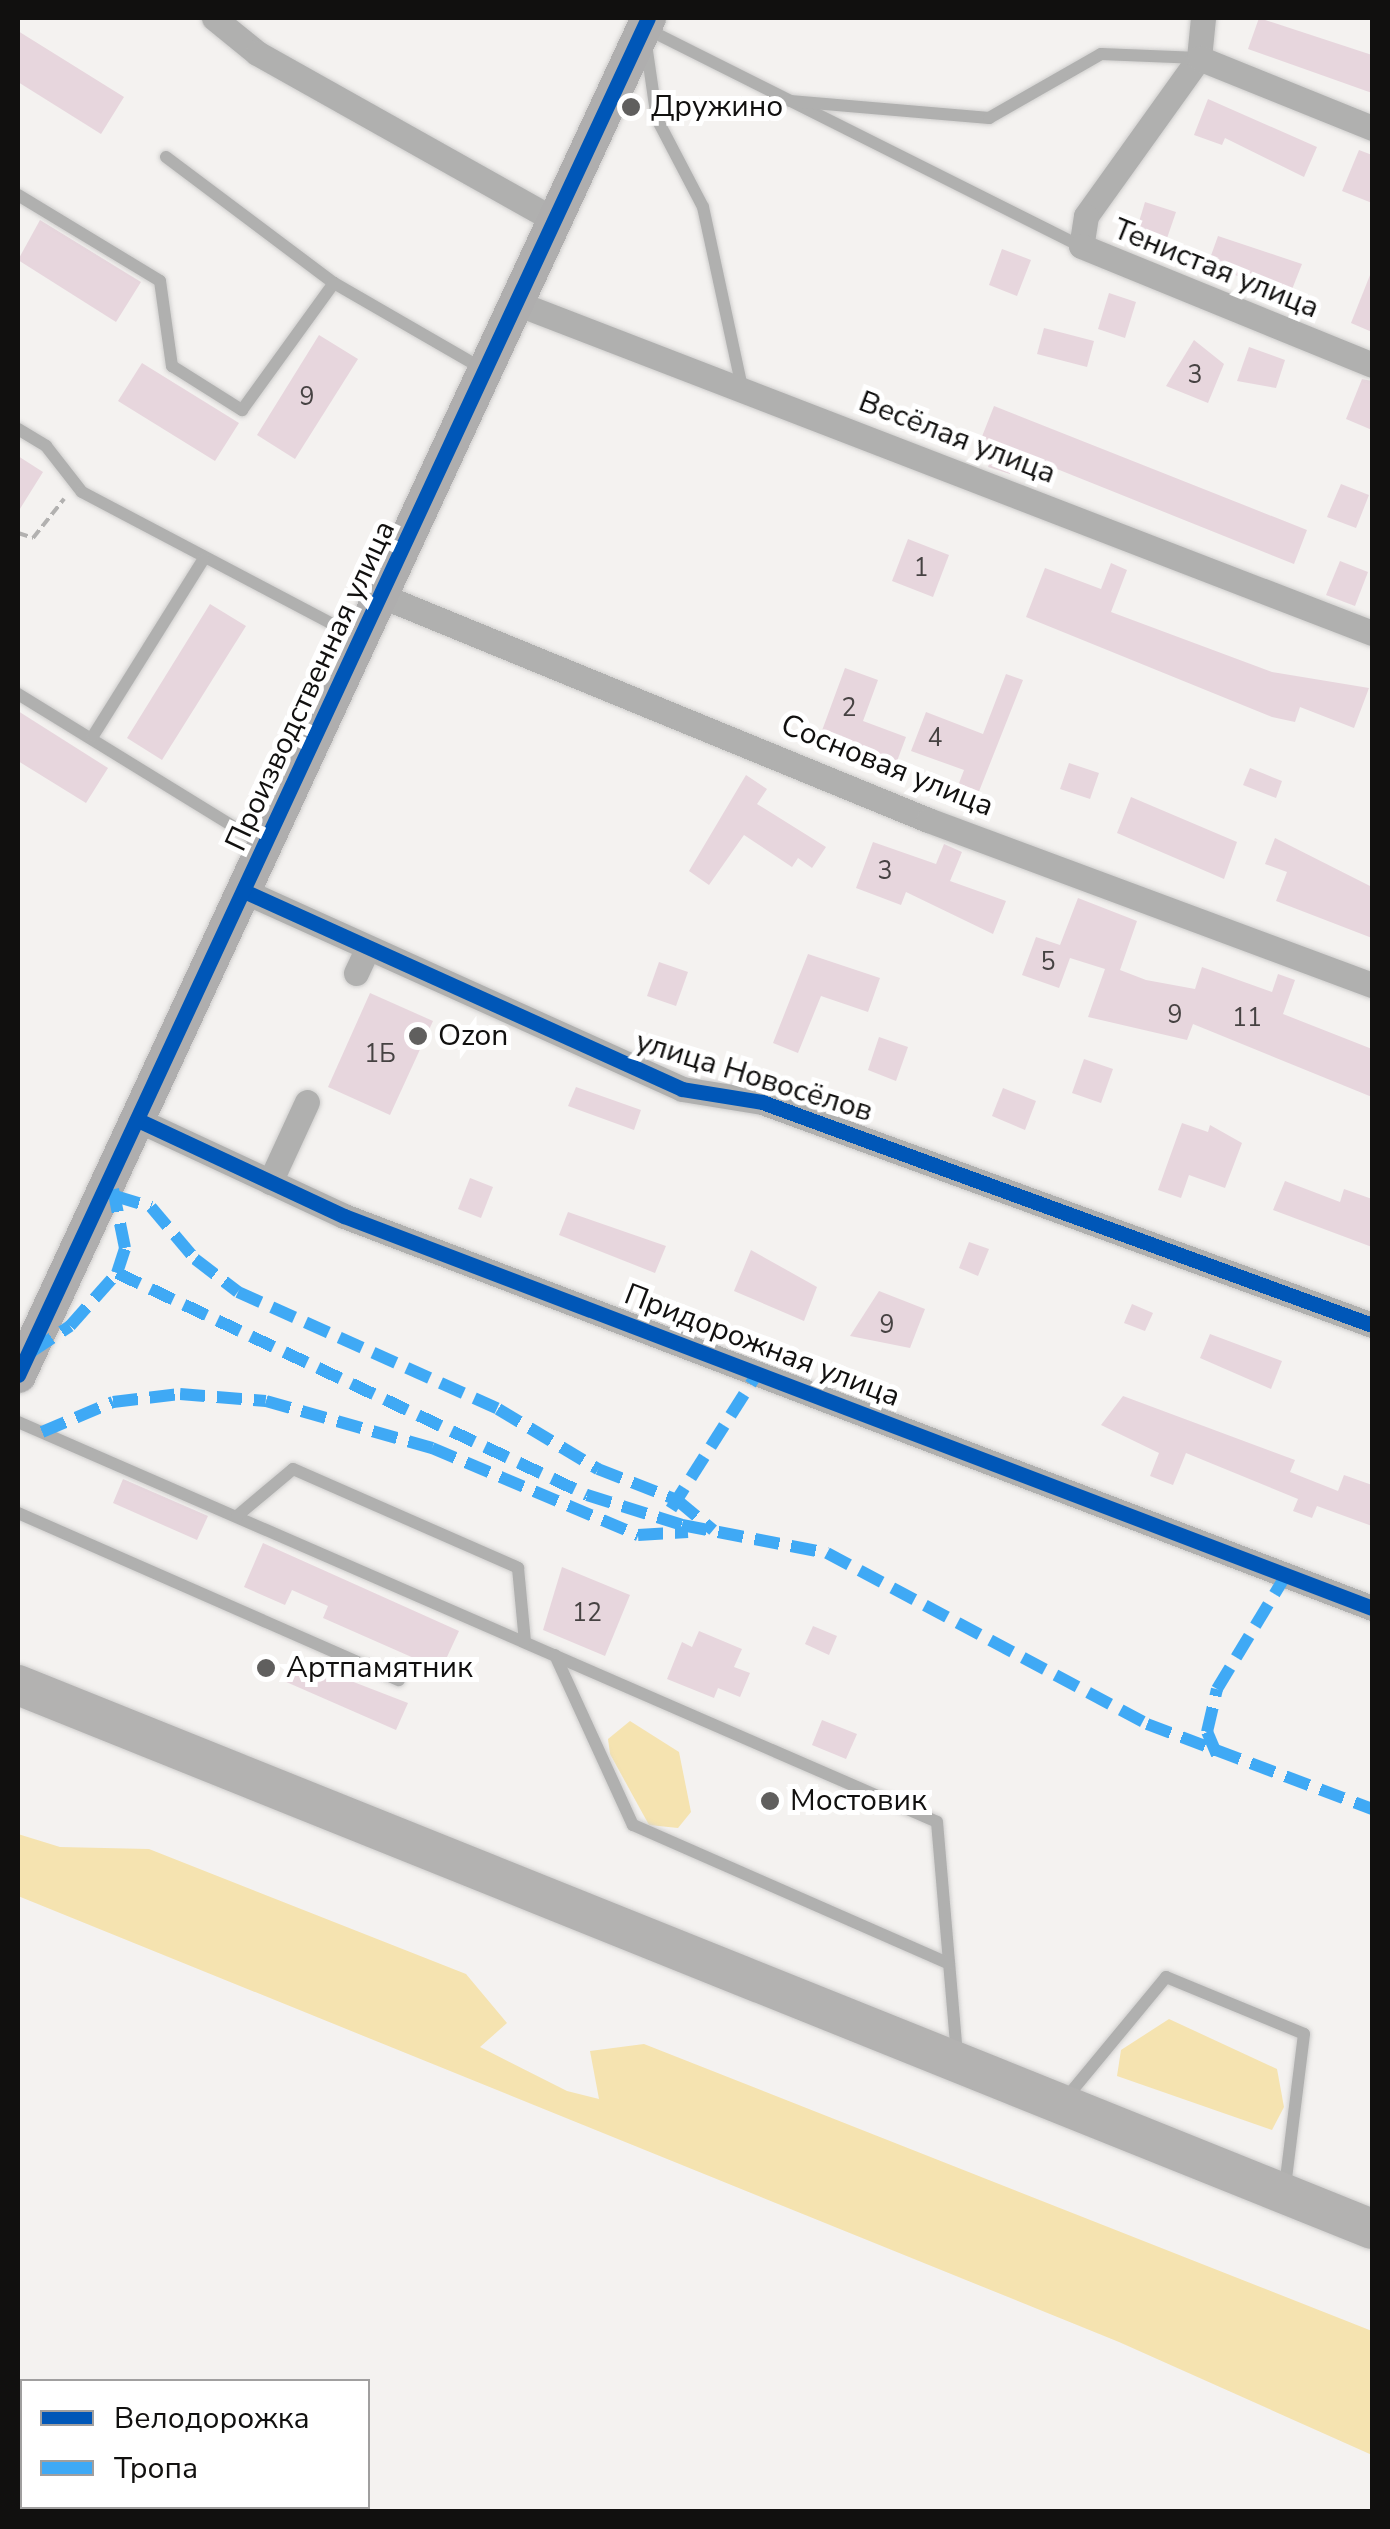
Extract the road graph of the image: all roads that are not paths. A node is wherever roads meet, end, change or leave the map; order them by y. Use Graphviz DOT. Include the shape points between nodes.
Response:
graph roads {
  1 [pos="214,18"];
  2 [pos="1203,18"];
  3 [pos="646,22"];
  4 [pos="1199,58"];
  5 [pos="780,100"];
  6 [pos="1372,128"];
  7 [pos="166,158"];
  8 [pos="18,195"];
  9 [pos="554,220"];
  10 [pos="1081,246"];
  11 [pos="334,284"];
  12 [pos="519,304"];
  13 [pos="1372,366"];
  14 [pos="488,372"];
  15 [pos="742,390"];
  16 [pos="18,429"];
  17 [pos="203,560"];
  18 [pos="382,596"];
  19 [pos="1372,633"];
  20 [pos="361,639"];
  21 [pos="18,694"];
  22 [pos="93,736"];
  23 [pos="267,847"];
  24 [pos="246,892"];
  25 [pos="367,949"];
  26 [pos="356,974"];
  27 [pos="1372,985"];
  28 [pos="307,1102"];
  29 [pos="138,1120"];
  30 [pos="270,1182"];
  31 [pos="1372,1325"];
  32 [pos="18,1374"];
  33 [pos="18,1422"];
  34 [pos="18,1514"];
  35 [pos="237,1516"];
  36 [pos="1372,1608"];
  37 [pos="525,1642"];
  38 [pos="555,1655"];
  39 [pos="399,1680"];
  40 [pos="18,1686"];
  41 [pos="950,1964"];
  42 [pos="958,2064"];
  43 [pos="1061,2105"];
  44 [pos="1284,2193"];
  45 [pos="1372,2229"];
  1 -- 9 [label="street" via="258,53"];
  2 -- 4 [label="street"];
  3 -- 5 [label="lane"];
  3 -- 9 [label="street, Производственная улица"];
  3 -- 15 [label="lane" via="657,119 703,207"];
  4 -- 5 [label="lane" via="1100,54 989,118"];
  4 -- 6 [label="street"];
  4 -- 10 [label="street, Тенистая улица" via="1086,216"];
  5 -- 10 [label="lane"];
  7 -- 11 [label="lane"];
  8 -- 11 [label="lane" via="160,282 172,366 242,410"];
  9 -- 12 [label="street, Производственная улица"];
  10 -- 13 [label="street, Тенистая улица"];
  11 -- 14 [label="lane"];
  12 -- 14 [label="street, Производственная улица"];
  12 -- 15 [label="street, Весёлая улица"];
  14 -- 18 [label="street, Производственная улица"];
  15 -- 19 [label="street, Весёлая улица"];
  16 -- 17 [label="lane" via="46,446 76,484"];
  17 -- 20 [label="lane"];
  17 -- 22 [label="lane"];
  18 -- 20 [label="street, Производственная улица"];
  18 -- 27 [label="street, Сосновая улица" via="928,820"];
  20 -- 23 [label="street, Производственная улица"];
  21 -- 22 [label="lane"];
  22 -- 23 [label="lane"];
  23 -- 24 [label="street, Производственная улица"];
  24 -- 25 [label="street, улица Новосёлов"];
  24 -- 29 [label="street, Производственная улица"];
  25 -- 26 [label="street"];
  25 -- 31 [label="street, улица Новосёлов" via="682,1089 762,1102"];
  28 -- 30 [label="street"];
  29 -- 30 [label="street, Придорожная улица"];
  29 -- 32 [label="street, Производственная улица"];
  30 -- 36 [label="street, Придорожная улица"];
  33 -- 35 [label="lane"];
  34 -- 39 [label="lane"];
  35 -- 37 [label="lane"];
  35 -- 37 [label="lane" via="293,1469 518,1568"];
  37 -- 38 [label="lane"];
  38 -- 41 [label="lane" via="633,1825"];
  38 -- 41 [label="lane" via="937,1822"];
  40 -- 42 [label="main road"];
  41 -- 42 [label="lane"];
  42 -- 43 [label="main road"];
  43 -- 44 [label="main road"];
  43 -- 44 [label="lane" via="1166,1977 1304,2034"];
  44 -- 45 [label="main road"];
}
